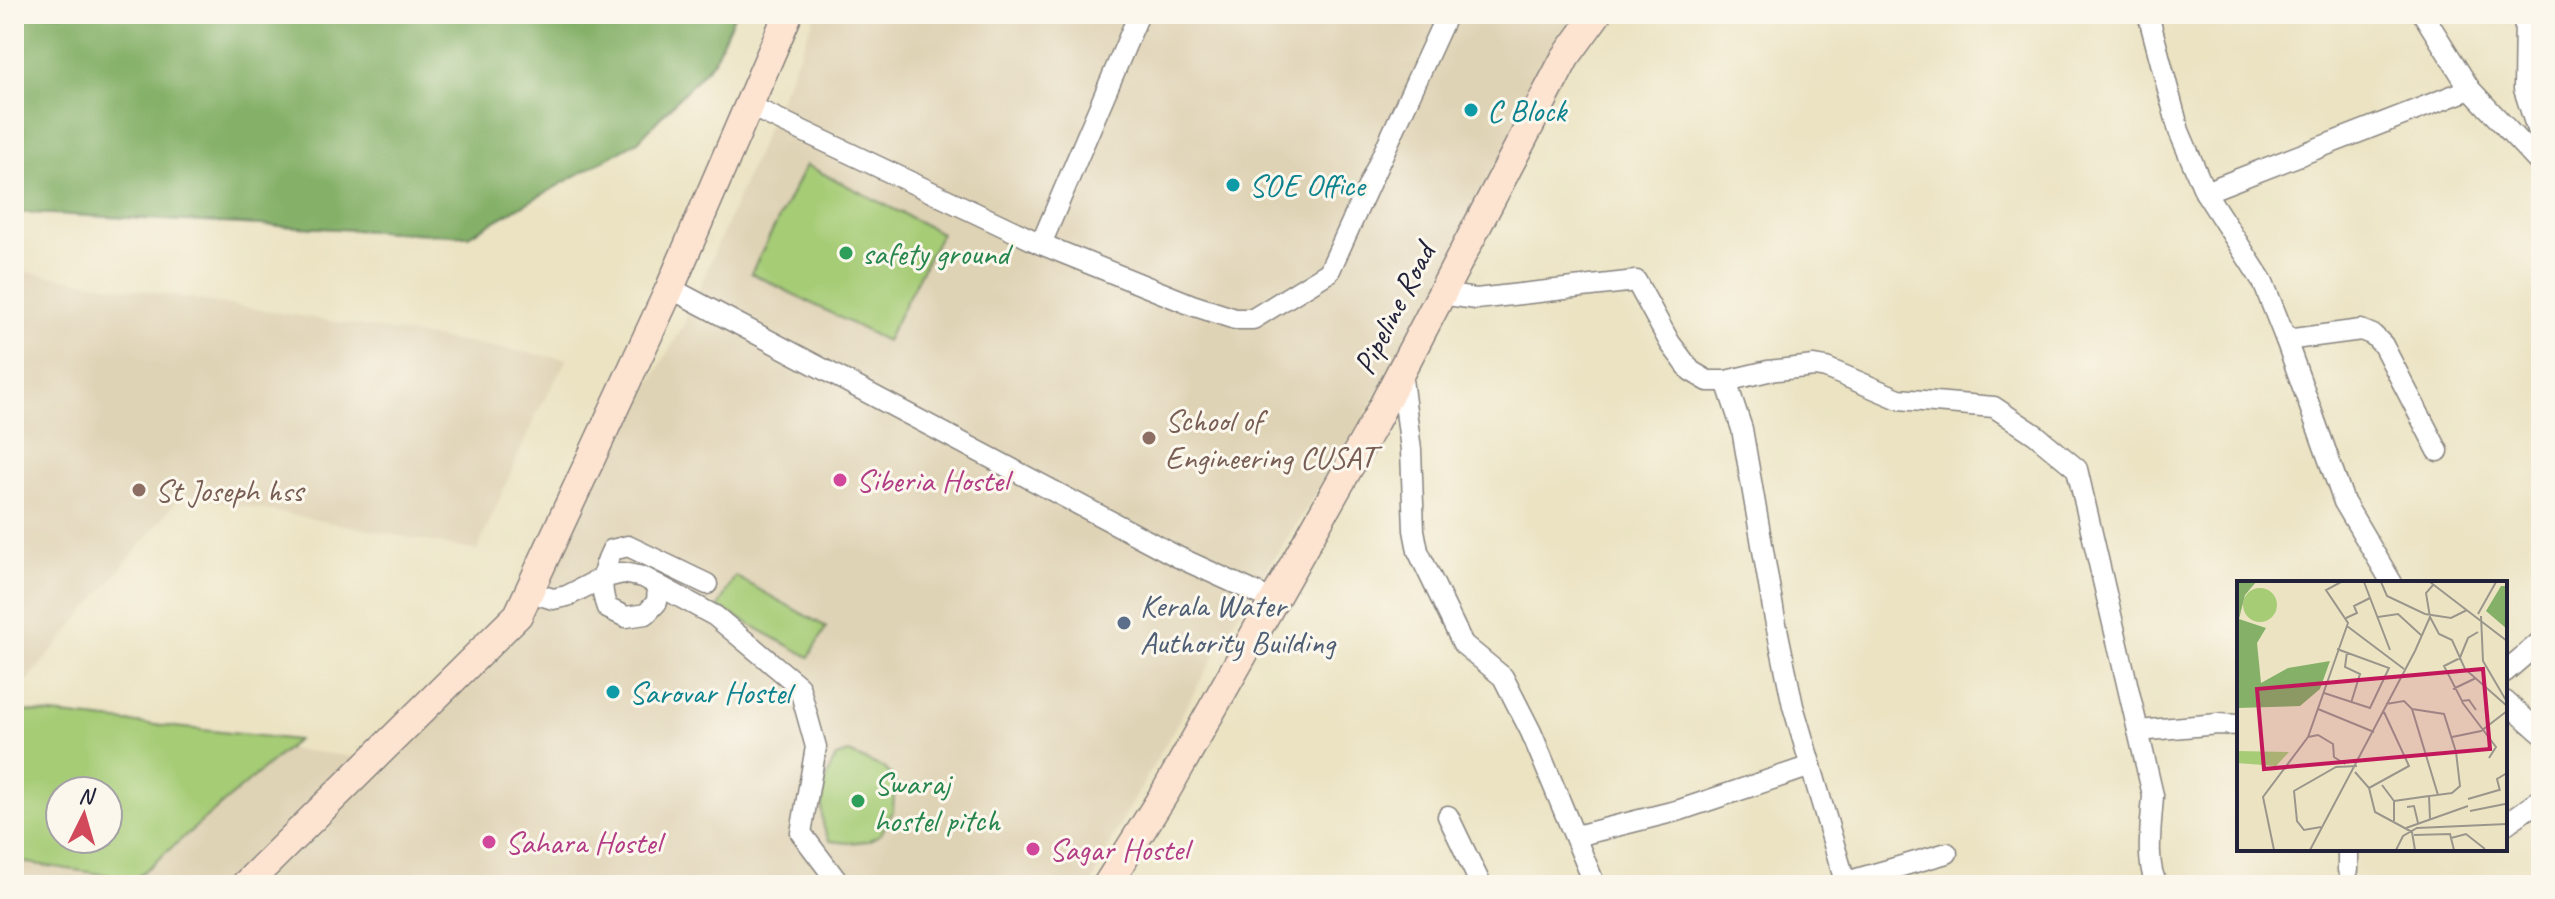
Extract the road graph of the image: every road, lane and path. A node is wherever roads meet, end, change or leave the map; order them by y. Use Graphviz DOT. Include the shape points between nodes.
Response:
graph roads {
  1 [pos="788,14"];
  2 [pos="1139,14"];
  3 [pos="1447,14"];
  4 [pos="1597,14"];
  5 [pos="2148,14"];
  6 [pos="2423,14"];
  7 [pos="2525,14"];
  8 [pos="2470,89"];
  9 [pos="748,105"];
  10 [pos="2541,142"];
  11 [pos="2541,165"];
  12 [pos="2205,192"];
  13 [pos="1041,244"];
  14 [pos="670,288"];
  15 [pos="1440,294"];
  16 [pos="2286,340"];
  17 [pos="1401,371"];
  18 [pos="1736,379"];
  19 [pos="2438,451"];
  20 [pos="602,578"];
  21 [pos="2391,581"];
  22 [pos="707,584"];
  23 [pos="658,585"];
  24 [pos="530,592"];
  25 [pos="1272,600"];
  26 [pos="2541,641"];
  27 [pos="2507,670"];
  28 [pos="2507,703"];
  29 [pos="2237,725"];
  30 [pos="2138,731"];
  31 [pos="2541,733"];
  32 [pos="1811,766"];
  33 [pos="2541,799"];
  34 [pos="1448,816"];
  35 [pos="2507,823"];
  36 [pos="1576,836"];
  37 [pos="2348,851"];
  38 [pos="1947,853"];
  39 [pos="2348,870"];
  40 [pos="1846,884"];
  41 [pos="245,885"];
  42 [pos="840,885"];
  43 [pos="1107,885"];
  44 [pos="1481,885"];
  45 [pos="1595,885"];
  46 [pos="2158,885"];
  1 -- 9 [label="street"];
  2 -- 13 [label="street"];
  3 -- 13 [label="street" via="1329,272 1253,319 1235,319 1192,305"];
  4 -- 15 [label="street, Pipeline Road" via="1565,58"];
  5 -- 12 [label="street" via="2179,131"];
  6 -- 8 [label="street"];
  7 -- 10 [label="street" via="2524,89"];
  8 -- 11 [label="street"];
  8 -- 12 [label="street"];
  9 -- 13 [label="street"];
  9 -- 14 [label="street"];
  12 -- 16 [label="street" via="2263,282"];
  14 -- 24 [label="street"];
  14 -- 25 [label="street" via="1178,557"];
  15 -- 17 [label="street, Pipeline Road"];
  15 -- 18 [label="street" via="1476,299 1636,281 1691,371 1708,381"];
  16 -- 19 [label="street" via="2361,330 2373,335"];
  16 -- 21 [label="street" via="2344,502"];
  17 -- 25 [label="street, Pipeline Road"];
  17 -- 36 [label="street" via="1418,551 1463,644 1503,677"];
  18 -- 30 [label="street" via="1814,366 1899,399 1994,407 2077,469"];
  18 -- 32 [label="street" via="1783,660"];
  20 -- 22 [label="street" via="612,550 628,546"];
  20 -- 23 [label="street" via="623,573"];
  20 -- 23 [label="street" via="607,608 626,617 646,614 657,602"];
  20 -- 24 [label="street" via="553,599"];
  23 -- 42 [label="street" via="715,616 799,686 816,747 801,833"];
  24 -- 41 [label="street" via="518,615"];
  25 -- 43 [label="street, Pipeline Road"];
  26 -- 27 [label="street"];
  28 -- 31 [label="street"];
  29 -- 30 [label="street"];
  30 -- 46 [label="street" via="2153,795 2150,846"];
  32 -- 36 [label="street" via="1680,810"];
  32 -- 40 [label="street"];
  33 -- 35 [label="street"];
  34 -- 44 [label="street"];
  36 -- 45 [label="street"];
  37 -- 39 [label="street"];
  38 -- 40 [label="street"];
}
